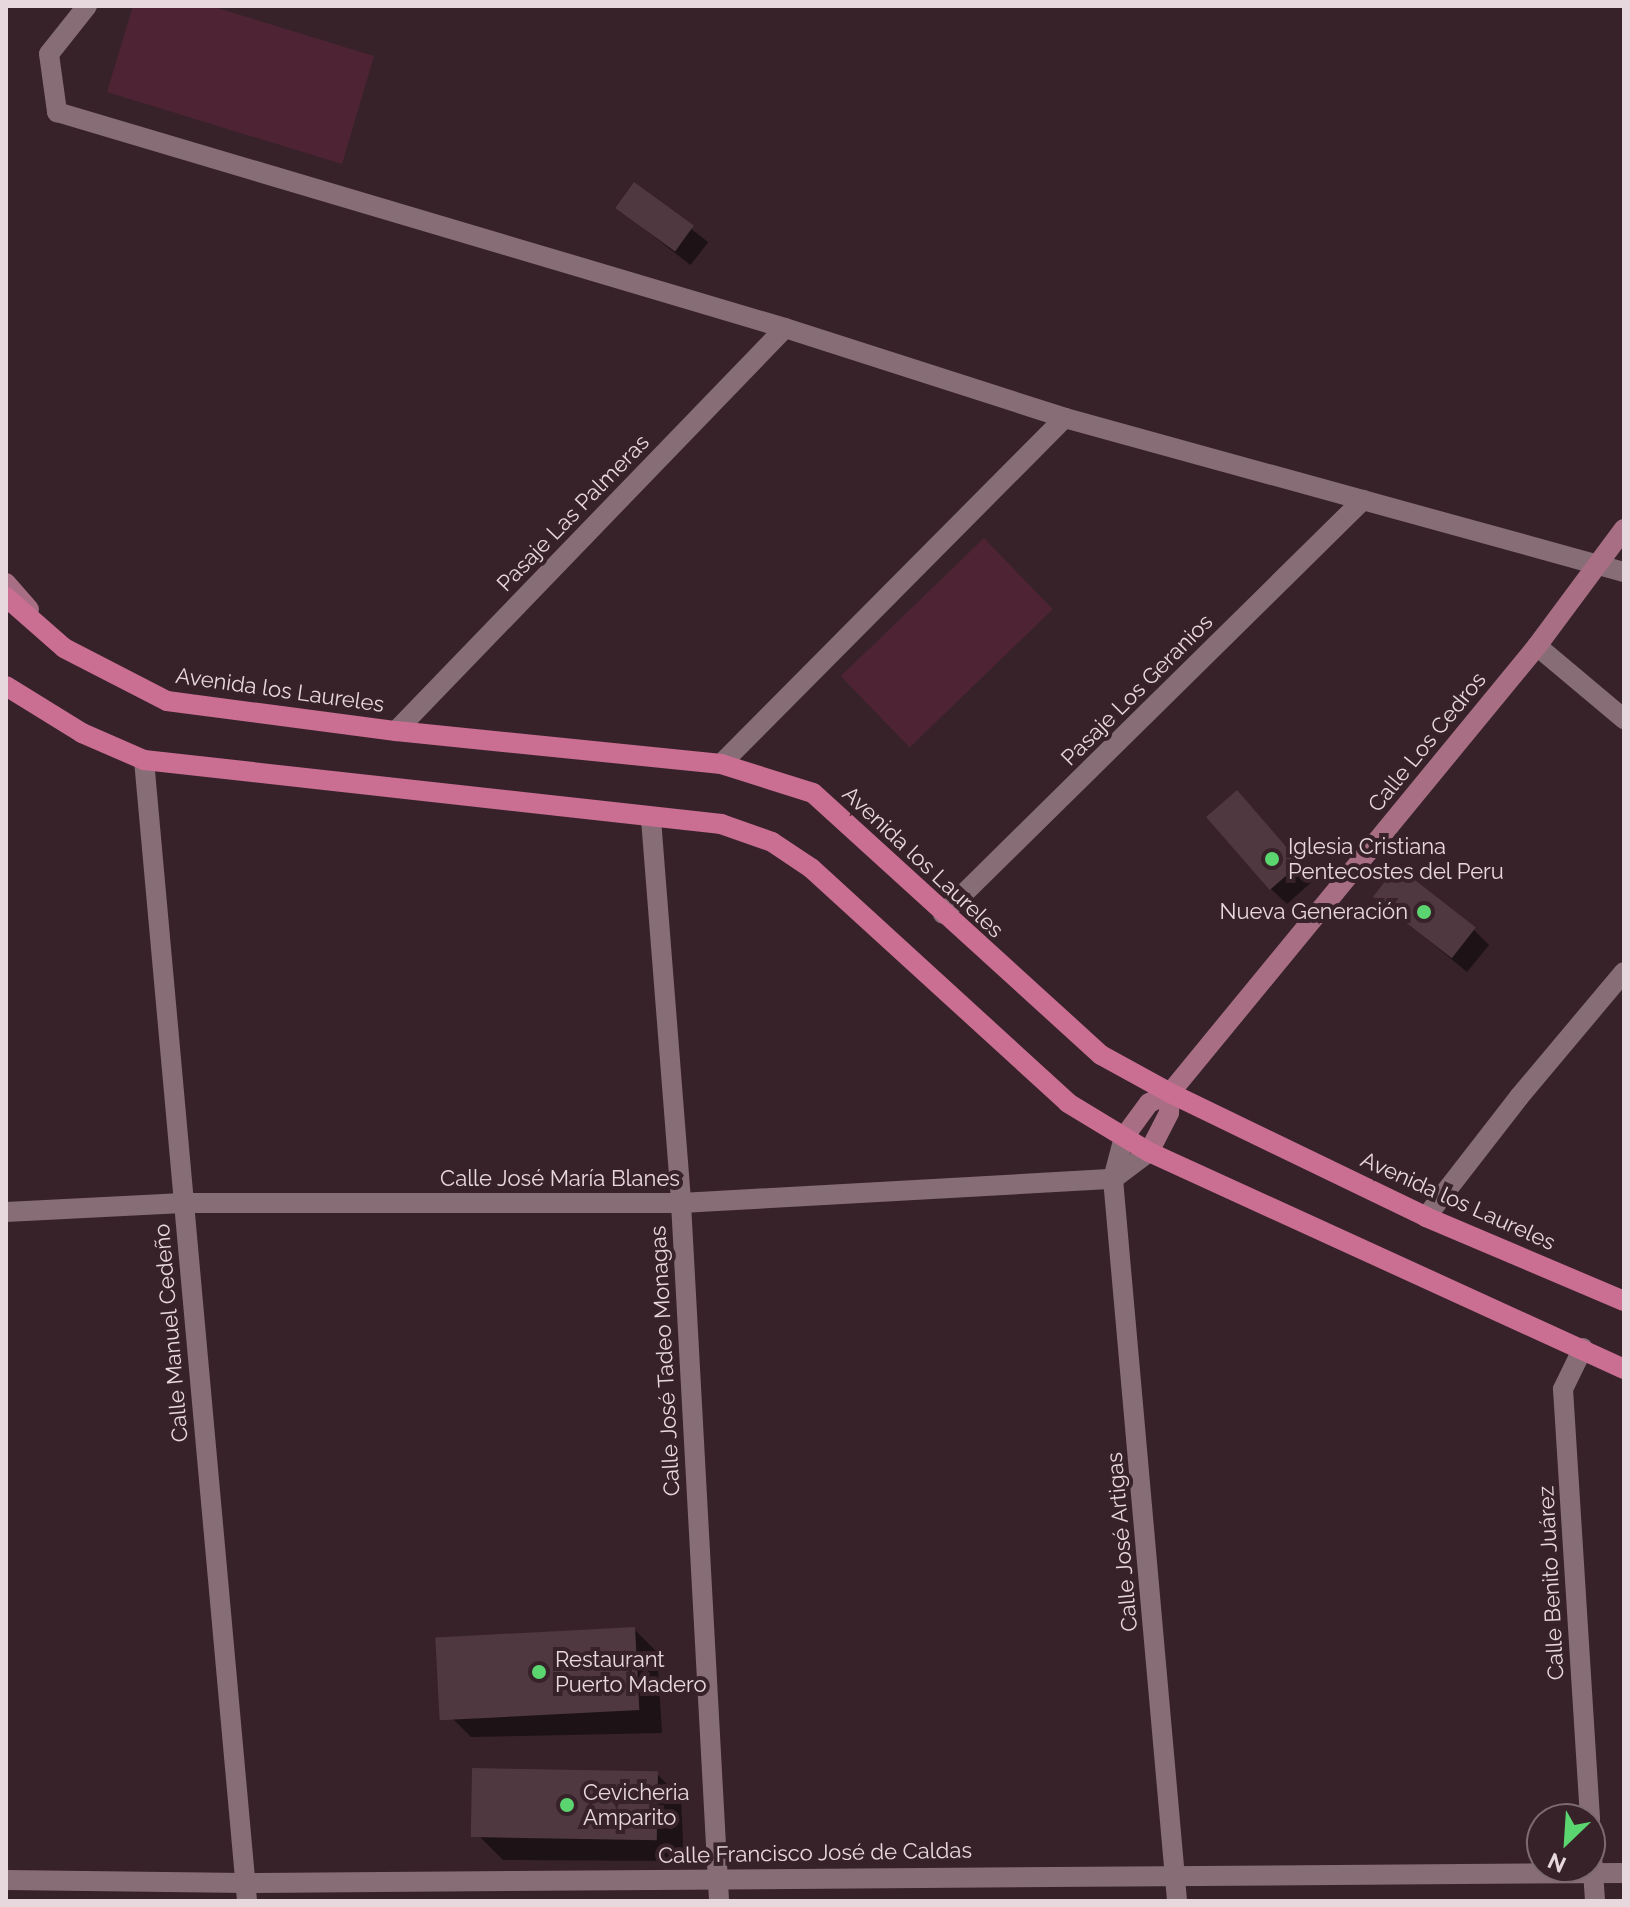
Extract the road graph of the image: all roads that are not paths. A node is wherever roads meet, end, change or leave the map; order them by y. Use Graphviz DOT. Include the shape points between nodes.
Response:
graph roads {
  1 [pos="87,6"];
  2 [pos="785,328"];
  3 [pos="1065,418"];
  4 [pos="1363,500"];
  5 [pos="1624,529"];
  6 [pos="1596,564"];
  7 [pos="1624,572"];
  8 [pos="6,583"];
  9 [pos="6,597"];
  10 [pos="1537,646"];
  11 [pos="64,648"];
  12 [pos="6,686"];
  13 [pos="1624,719"];
  14 [pos="396,731"];
  15 [pos="144,760"];
  16 [pos="721,764"];
  17 [pos="651,819"];
  18 [pos="943,914"];
  19 [pos="1624,972"];
  20 [pos="1170,1093"];
  21 [pos="1124,1137"];
  22 [pos="1149,1152"];
  23 [pos="1113,1179"];
  24 [pos="183,1203"];
  25 [pos="681,1203"];
  26 [pos="6,1212"];
  27 [pos="1426,1217"];
  28 [pos="1624,1301"];
  29 [pos="1583,1348"];
  30 [pos="1624,1369"];
  31 [pos="1589,1803"];
  32 [pos="1526,1873"];
  33 [pos="1176,1874"];
  34 [pos="717,1878"];
  35 [pos="6,1880"];
  36 [pos="246,1892"];
  37 [pos="719,1901"];
  38 [pos="1177,1901"];
  1 -- 2 [label="street" via="49,54 57,112"];
  2 -- 3 [label="street"];
  2 -- 14 [label="street, Pasaje Las Palmeras"];
  3 -- 4 [label="street"];
  3 -- 16 [label="street"];
  4 -- 6 [label="street"];
  4 -- 18 [label="street, Pasaje Los Geranios"];
  5 -- 6 [label="street, Calle Los Cedros"];
  6 -- 7 [label="street"];
  6 -- 10 [label="street, Calle Los Cedros"];
  8 -- 11 [label="street, Avenida los Laureles"];
  9 -- 11 [label="main road"];
  10 -- 13 [label="street"];
  10 -- 20 [label="street, Calle Los Cedros"];
  11 -- 14 [label="main road, Avenida los Laureles" via="167,701"];
  12 -- 15 [label="main road" via="82,733"];
  14 -- 16 [label="main road, Avenida los Laureles"];
  15 -- 17 [label="main road"];
  15 -- 24 [label="street, Calle Manuel Cedeño"];
  16 -- 18 [label="main road, Avenida los Laureles" via="813,793"];
  17 -- 21 [label="main road" via="721,824 772,842 811,868 1068,1103"];
  17 -- 25 [label="street, Calle José Tadeo Monagas"];
  18 -- 20 [label="main road, Avenida los Laureles" via="1101,1055"];
  19 -- 27 [label="street"];
  20 -- 21 [label="street, Calle José Artigas" via="1149,1103"];
  20 -- 22 [label="street" via="1169,1113"];
  20 -- 27 [label="main road, Avenida los Laureles"];
  21 -- 22 [label="main road"];
  21 -- 23 [label="street, Calle José Artigas"];
  22 -- 23 [label="street"];
  22 -- 29 [label="main road"];
  23 -- 25 [label="street, Calle José María Blanes"];
  23 -- 33 [label="street, Calle José Artigas"];
  24 -- 25 [label="street, Calle José María Blanes"];
  24 -- 26 [label="street, Calle José María Blanes"];
  24 -- 36 [label="street, Calle Manuel Cedeño"];
  25 -- 34 [label="street, Calle José Tadeo Monagas"];
  27 -- 28 [label="main road, Avenida los Laureles"];
  29 -- 30 [label="main road"];
  29 -- 31 [label="street, Calle Benito Juárez" via="1563,1389"];
  32 -- 33 [label="street, Calle Francisco José de Caldas"];
  33 -- 34 [label="street, Calle Francisco José de Caldas"];
  33 -- 38 [label="street, Calle José Artigas"];
  34 -- 36 [label="street, Calle Francisco José de Caldas"];
  34 -- 37 [label="street, Calle José Tadeo Monagas"];
  35 -- 36 [label="street, Calle Francisco José de Caldas"];
}
